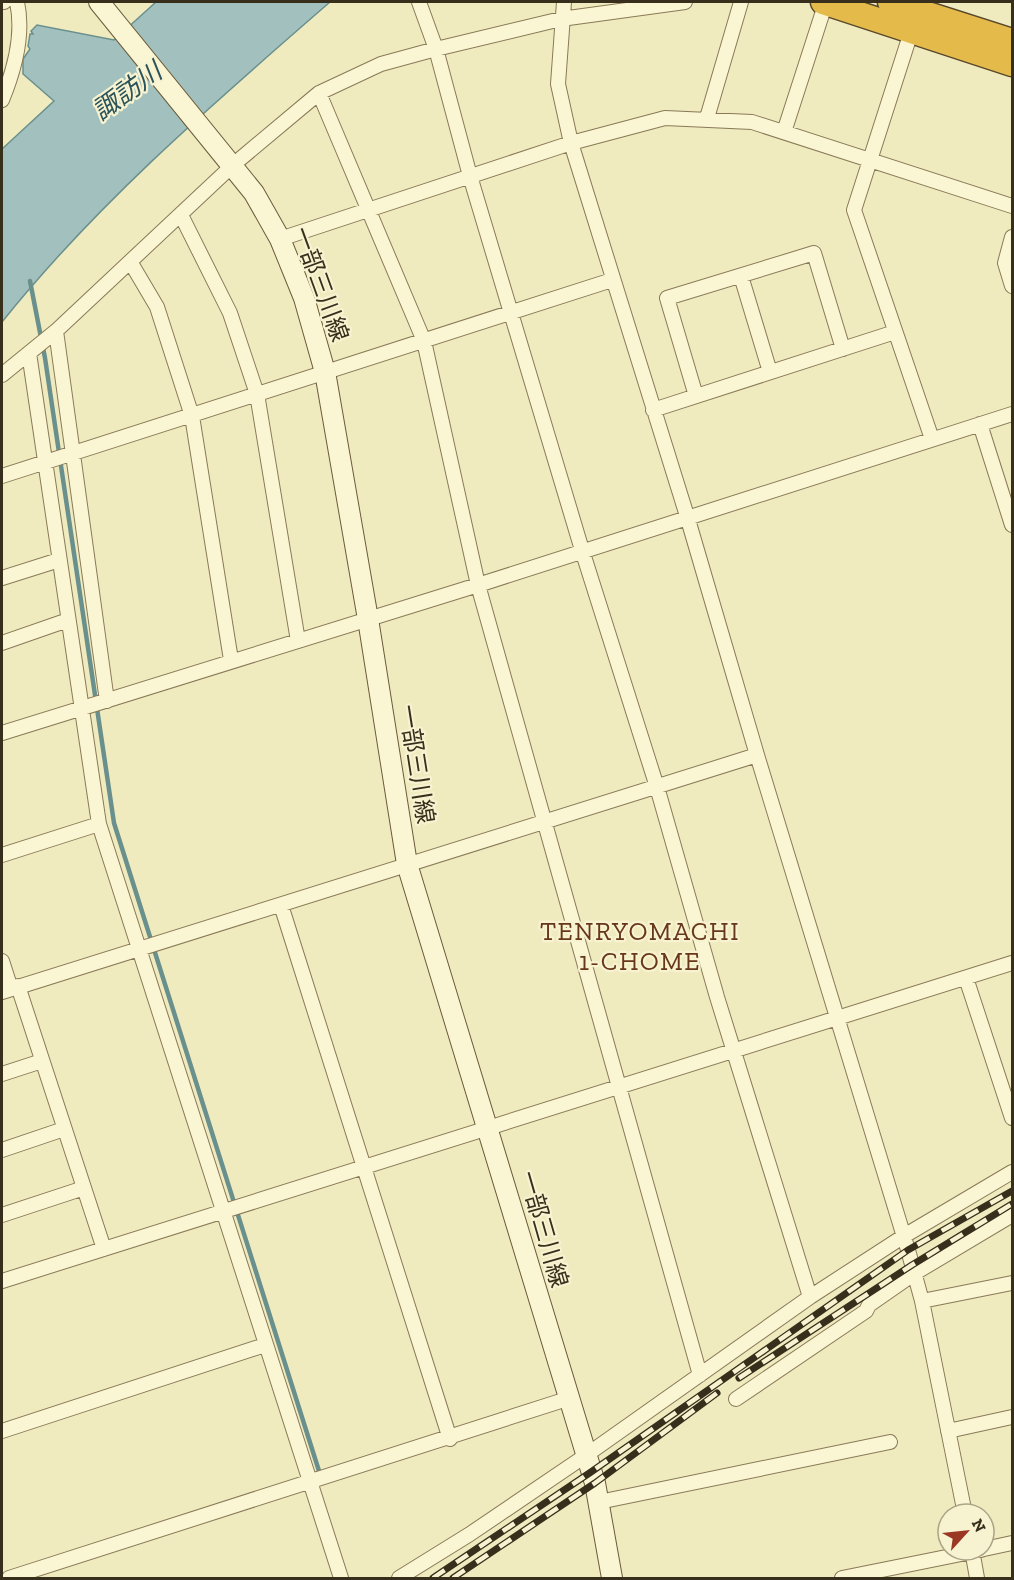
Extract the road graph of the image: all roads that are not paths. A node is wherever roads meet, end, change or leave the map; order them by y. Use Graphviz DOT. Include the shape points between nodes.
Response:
graph roads {
  1 [pos="17,2"];
  2 [pos="99,2"];
  3 [pos="419,2"];
  4 [pos="564,2"];
  5 [pos="686,2"];
  6 [pos="741,2"];
  7 [pos="824,2"];
  8 [pos="890,2"];
  9 [pos="917,14"];
  10 [pos="561,19"];
  11 [pos="1012,41"];
  12 [pos="436,49"];
  13 [pos="1012,64"];
  14 [pos="319,93"];
  15 [pos="2,100"];
  16 [pos="707,118"];
  17 [pos="784,132"];
  18 [pos="571,143"];
  19 [pos="872,160"];
  20 [pos="233,165"];
  21 [pos="470,176"];
  22 [pos="1012,206"];
  23 [pos="368,208"];
  24 [pos="181,215"];
  25 [pos="1012,237"];
  26 [pos="280,239"];
  27 [pos="131,263"];
  28 [pos="741,276"];
  29 [pos="612,280"];
  30 [pos="1012,286"];
  31 [pos="510,313"];
  32 [pos="56,331"];
  33 [pos="895,332"];
  34 [pos="424,341"];
  35 [pos="843,348"];
  36 [pos="29,353"];
  37 [pos="325,372"];
  38 [pos="770,372"];
  39 [pos="2,375"];
  40 [pos="257,394"];
  41 [pos="696,396"];
  42 [pos="653,410"];
  43 [pos="1012,414"];
  44 [pos="192,416"];
  45 [pos="980,424"];
  46 [pos="932,439"];
  47 [pos="74,452"];
  48 [pos="45,462"];
  49 [pos="2,476"];
  50 [pos="687,516"];
  51 [pos="1012,525"];
  52 [pos="582,550"];
  53 [pos="59,560"];
  54 [pos="2,578"];
  55 [pos="478,585"];
  56 [pos="368,619"];
  57 [pos="68,620"];
  58 [pos="298,640"];
  59 [pos="2,643"];
  60 [pos="231,660"];
  61 [pos="106,701"];
  62 [pos="80,708"];
  63 [pos="2,733"];
  64 [pos="757,755"];
  65 [pos="657,787"];
  66 [pos="545,822"];
  67 [pos="99,824"];
  68 [pos="2,855"];
  69 [pos="407,864"];
  70 [pos="281,905"];
  71 [pos="138,947"];
  72 [pos="2,961"];
  73 [pos="1012,963"];
  74 [pos="966,978"];
  75 [pos="10,989"];
  76 [pos="837,1017"];
  77 [pos="733,1051"];
  78 [pos="42,1061"];
  79 [pos="2,1074"];
  80 [pos="618,1087"];
  81 [pos="1012,1118"];
  82 [pos="64,1129"];
  83 [pos="488,1130"];
  84 [pos="2,1150"];
  85 [pos="364,1168"];
  86 [pos="1012,1172"];
  87 [pos="84,1188"];
  88 [pos="224,1211"];
  89 [pos="2,1215"];
  90 [pos="1012,1215"];
  91 [pos="904,1236"];
  92 [pos="104,1249"];
  93 [pos="915,1274"];
  94 [pos="2,1281"];
  95 [pos="1012,1283"];
  96 [pos="810,1297"];
  97 [pos="922,1301"];
  98 [pos="265,1345"];
  99 [pos="700,1376"];
  100 [pos="567,1399"];
  101 [pos="736,1399"];
  102 [pos="1012,1417"];
  103 [pos="2,1431"];
  104 [pos="948,1431"];
  105 [pos="450,1439"];
  106 [pos="890,1442"];
  107 [pos="585,1456"];
  108 [pos="309,1484"];
  109 [pos="599,1502"];
  110 [pos="963,1502"];
  111 [pos="1012,1543"];
  112 [pos="996,1546"];
  113 [pos="936,1559"];
  114 [pos="977,1562"];
  115 [pos="9,1578"];
  116 [pos="341,1578"];
  117 [pos="399,1578"];
  118 [pos="612,1578"];
  119 [pos="842,1578"];
  120 [pos="977,1578"];
  1 -- 15 [label="street" via="14,73"];
  2 -- 20 [label="main road, 一部三川線"];
  3 -- 12 [label="street"];
  4 -- 10 [label="street"];
  5 -- 10 [label="street"];
  6 -- 16 [label="street"];
  7 -- 9 [label="highway"];
  7 -- 17 [label="street"];
  8 -- 9 [label="highway"];
  9 -- 11 [label="highway"];
  9 -- 13 [label="highway"];
  9 -- 19 [label="street"];
  10 -- 12 [label="street"];
  10 -- 18 [label="street" via="558,84"];
  12 -- 14 [label="street" via="381,64"];
  12 -- 21 [label="street"];
  14 -- 20 [label="street"];
  14 -- 23 [label="street"];
  16 -- 17 [label="street" via="752,122"];
  16 -- 18 [label="street" via="665,118"];
  17 -- 19 [label="street"];
  18 -- 21 [label="street"];
  18 -- 29 [label="street"];
  19 -- 22 [label="street"];
  19 -- 33 [label="street" via="854,210"];
  20 -- 24 [label="street"];
  20 -- 26 [label="main road, 一部三川線"];
  21 -- 23 [label="street"];
  21 -- 31 [label="street"];
  23 -- 26 [label="street"];
  23 -- 34 [label="street"];
  24 -- 27 [label="street"];
  24 -- 40 [label="street" via="230,313"];
  25 -- 30 [label="street" via="1005,263"];
  26 -- 37 [label="main road, 一部三川線" via="304,298"];
  27 -- 32 [label="street"];
  27 -- 44 [label="street" via="157,307"];
  28 -- 35 [label="street" via="814,253"];
  28 -- 38 [label="street"];
  28 -- 41 [label="street" via="667,298"];
  29 -- 31 [label="street"];
  29 -- 42 [label="street"];
  31 -- 34 [label="street"];
  31 -- 52 [label="street"];
  32 -- 36 [label="street"];
  32 -- 47 [label="street"];
  33 -- 35 [label="street"];
  33 -- 46 [label="street"];
  34 -- 37 [label="street"];
  34 -- 55 [label="street"];
  35 -- 38 [label="street"];
  36 -- 39 [label="street"];
  36 -- 48 [label="street"];
  37 -- 40 [label="street"];
  37 -- 56 [label="main road, 一部三川線"];
  38 -- 41 [label="street"];
  40 -- 44 [label="street"];
  40 -- 58 [label="street"];
  41 -- 42 [label="street"];
  42 -- 50 [label="street"];
  43 -- 45 [label="street"];
  44 -- 47 [label="street"];
  44 -- 60 [label="street"];
  45 -- 46 [label="street"];
  45 -- 51 [label="street"];
  46 -- 50 [label="street"];
  47 -- 48 [label="street"];
  47 -- 61 [label="street"];
  48 -- 49 [label="street"];
  48 -- 53 [label="street"];
  50 -- 52 [label="street"];
  50 -- 64 [label="street"];
  52 -- 55 [label="street"];
  52 -- 65 [label="street"];
  53 -- 54 [label="street"];
  53 -- 57 [label="street"];
  55 -- 56 [label="street"];
  55 -- 66 [label="street"];
  56 -- 58 [label="street"];
  56 -- 69 [label="main road, 一部三川線"];
  57 -- 59 [label="street"];
  57 -- 62 [label="street"];
  58 -- 60 [label="street"];
  60 -- 61 [label="street"];
  61 -- 62 [label="street"];
  62 -- 63 [label="street"];
  62 -- 67 [label="street"];
  64 -- 65 [label="street"];
  64 -- 76 [label="street"];
  65 -- 66 [label="street"];
  65 -- 77 [label="street"];
  66 -- 69 [label="street"];
  66 -- 80 [label="street"];
  67 -- 68 [label="street"];
  67 -- 71 [label="street"];
  69 -- 70 [label="street"];
  69 -- 83 [label="main road, 一部三川線"];
  70 -- 71 [label="street"];
  70 -- 85 [label="street"];
  71 -- 75 [label="street"];
  71 -- 88 [label="street"];
  72 -- 75 [label="street"];
  73 -- 74 [label="street"];
  74 -- 76 [label="street"];
  74 -- 81 [label="street"];
  75 -- 78 [label="street"];
  76 -- 77 [label="street"];
  76 -- 91 [label="street"];
  77 -- 80 [label="street"];
  77 -- 96 [label="street"];
  78 -- 79 [label="street"];
  78 -- 82 [label="street"];
  80 -- 83 [label="street"];
  80 -- 99 [label="street"];
  82 -- 84 [label="street"];
  82 -- 87 [label="street"];
  83 -- 85 [label="street"];
  83 -- 100 [label="main road, 一部三川線"];
  85 -- 88 [label="street"];
  85 -- 105 [label="street"];
  86 -- 91 [label="street"];
  87 -- 89 [label="street"];
  87 -- 92 [label="street"];
  88 -- 92 [label="street"];
  88 -- 98 [label="street"];
  90 -- 93 [label="street"];
  91 -- 93 [label="street"];
  91 -- 96 [label="street"];
  92 -- 94 [label="street"];
  93 -- 97 [label="street"];
  93 -- 101 [label="street"];
  95 -- 97 [label="street"];
  96 -- 99 [label="street"];
  97 -- 104 [label="street"];
  98 -- 103 [label="street"];
  98 -- 108 [label="street"];
  99 -- 107 [label="street"];
  100 -- 105 [label="street"];
  100 -- 107 [label="main road, 一部三川線"];
  102 -- 104 [label="street"];
  104 -- 110 [label="street"];
  105 -- 108 [label="street"];
  106 -- 109 [label="street"];
  107 -- 109 [label="main road, 一部三川線"];
  107 -- 117 [label="street"];
  108 -- 115 [label="street"];
  108 -- 116 [label="street"];
  109 -- 118 [label="main road, 一部三川線"];
  111 -- 112 [label="street"];
  113 -- 119 [label="street"];
  114 -- 120 [label="street"];
}
